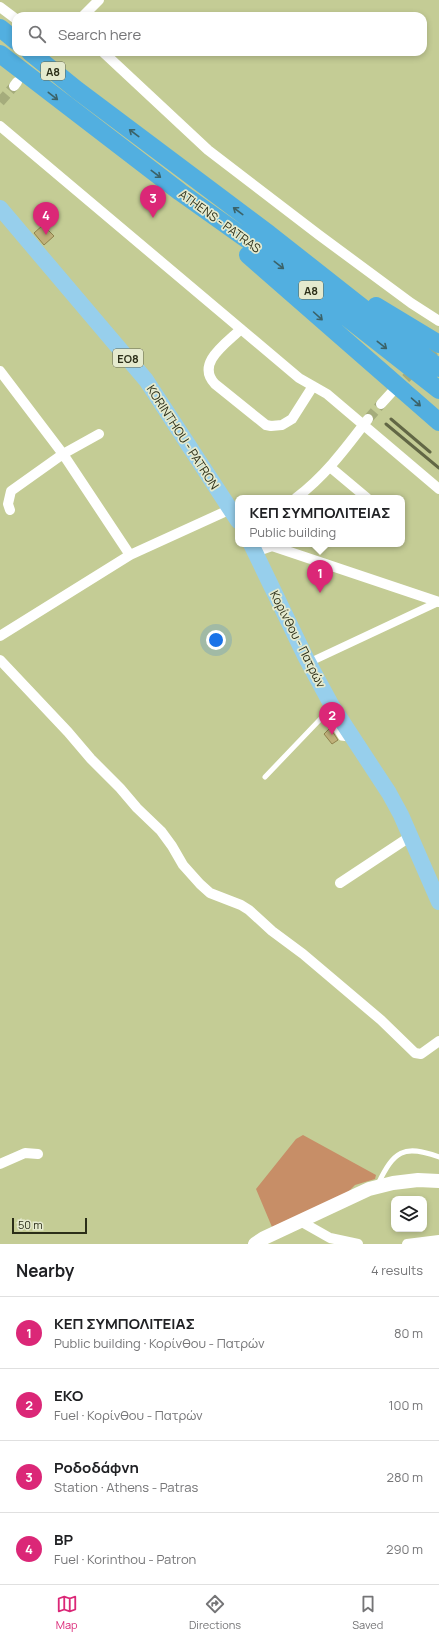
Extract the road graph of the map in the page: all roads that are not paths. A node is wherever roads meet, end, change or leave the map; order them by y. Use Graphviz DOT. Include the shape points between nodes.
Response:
graph roads {
  1 [pos="99,0"];
  2 [pos="0,7"];
  3 [pos="87,12"];
  4 [pos="12,16"];
  5 [pos="0,28"];
  6 [pos="12,38"];
  7 [pos="0,54"];
  8 [pos="35,56"];
  9 [pos="107,56"];
  10 [pos="0,126"];
  11 [pos="180,192"];
  12 [pos="0,208"];
  13 [pos="270,234"];
  14 [pos="439,321"];
  15 [pos="241,329"];
  16 [pos="439,344"];
  17 [pos="439,368"];
  18 [pos="0,371"];
  19 [pos="313,386"];
  20 [pos="439,390"];
  21 [pos="391,393"];
  22 [pos="381,404"];
  23 [pos="365,422"];
  24 [pos="439,422"];
  25 [pos="99,434"];
  26 [pos="63,454"];
  27 [pos="330,467"];
  28 [pos="439,489"];
  29 [pos="300,495"];
  30 [pos="363,495"];
  31 [pos="10,510"];
  32 [pos="234,515"];
  33 [pos="275,547"];
  34 [pos="253,548"];
  35 [pos="130,555"];
  36 [pos="438,602"];
  37 [pos="0,636"];
  38 [pos="0,660"];
  39 [pos="308,663"];
  40 [pos="334,709"];
  41 [pos="265,777"];
  42 [pos="411,836"];
  43 [pos="340,883"];
  44 [pos="439,902"];
  45 [pos="439,1041"];
  46 [pos="38,1154"];
  47 [pos="439,1157"];
  48 [pos="0,1164"];
  49 [pos="439,1181"];
  50 [pos="378,1186"];
  51 [pos="300,1220"];
  52 [pos="439,1240"];
  53 [pos="254,1244"];
  54 [pos="358,1244"];
  55 [pos="407,1244"];
  1 -- 3 [label="street"];
  2 -- 4 [label="street"];
  5 -- 6 [label="highway"];
  7 -- 11 [label="highway, ATHENS - PATRAS / Α8, one-way"];
  13 -- 8 [label="highway, ATHENS - PATRAS / Α8, one-way"];
  9 -- 14 [label="street" via="208,150 319,236"];
  10 -- 15 [label="street"];
  11 -- 20 [label="highway, ATHENS - PATRAS / Α8, one-way" via="256,246"];
  11 -- 24 [label="highway, one-way" via="236,245"];
  12 -- 32 [label="main road, KORINTHOU - PATRON / ΕΟ8" via="146,380"];
  13 -- 16 [label="highway" via="384,311"];
  13 -- 17 [label="highway, ATHENS - PATRAS / Α8"];
  15 -- 19 [label="street" via="299,378"];
  15 -- 19 [label="street" via="210,360 208,372 215,384 261,421 271,426 288,422"];
  18 -- 26 [label="street"];
  19 -- 23 [label="street"];
  21 -- 22 [label="street"];
  23 -- 27 [label="street"];
  23 -- 28 [label="street"];
  25 -- 26 [label="street"];
  26 -- 31 [label="street" via="11,491"];
  26 -- 35 [label="street"];
  27 -- 29 [label="street"];
  27 -- 30 [label="street"];
  32 -- 35 [label="street"];
  33 -- 36 [label="street"];
  34 -- 39 [label="main road, Κορίνθου - Πατρών"];
  35 -- 37 [label="street"];
  36 -- 39 [label="street"];
  38 -- 45 [label="street" via="161,832 184,865 210,893 249,910 381,1020 415,1053 421,1054"];
  39 -- 40 [label="main road, Κορίνθου - Πατρών"];
  40 -- 41 [label="lane"];
  40 -- 42 [label="main road, Κορίνθου - Πατρών" via="389,792"];
  42 -- 43 [label="street"];
  42 -- 44 [label="main road, Κορίνθου - Πατρών"];
  46 -- 48 [label="street" via="25,1153"];
  47 -- 50 [label="lane" via="408,1151 397,1155 390,1161"];
  49 -- 50 [label="main road" via="418,1180"];
  50 -- 51 [label="main road"];
  51 -- 53 [label="main road"];
  51 -- 54 [label="street" via="330,1238"];
  52 -- 55 [label="street"];
}
